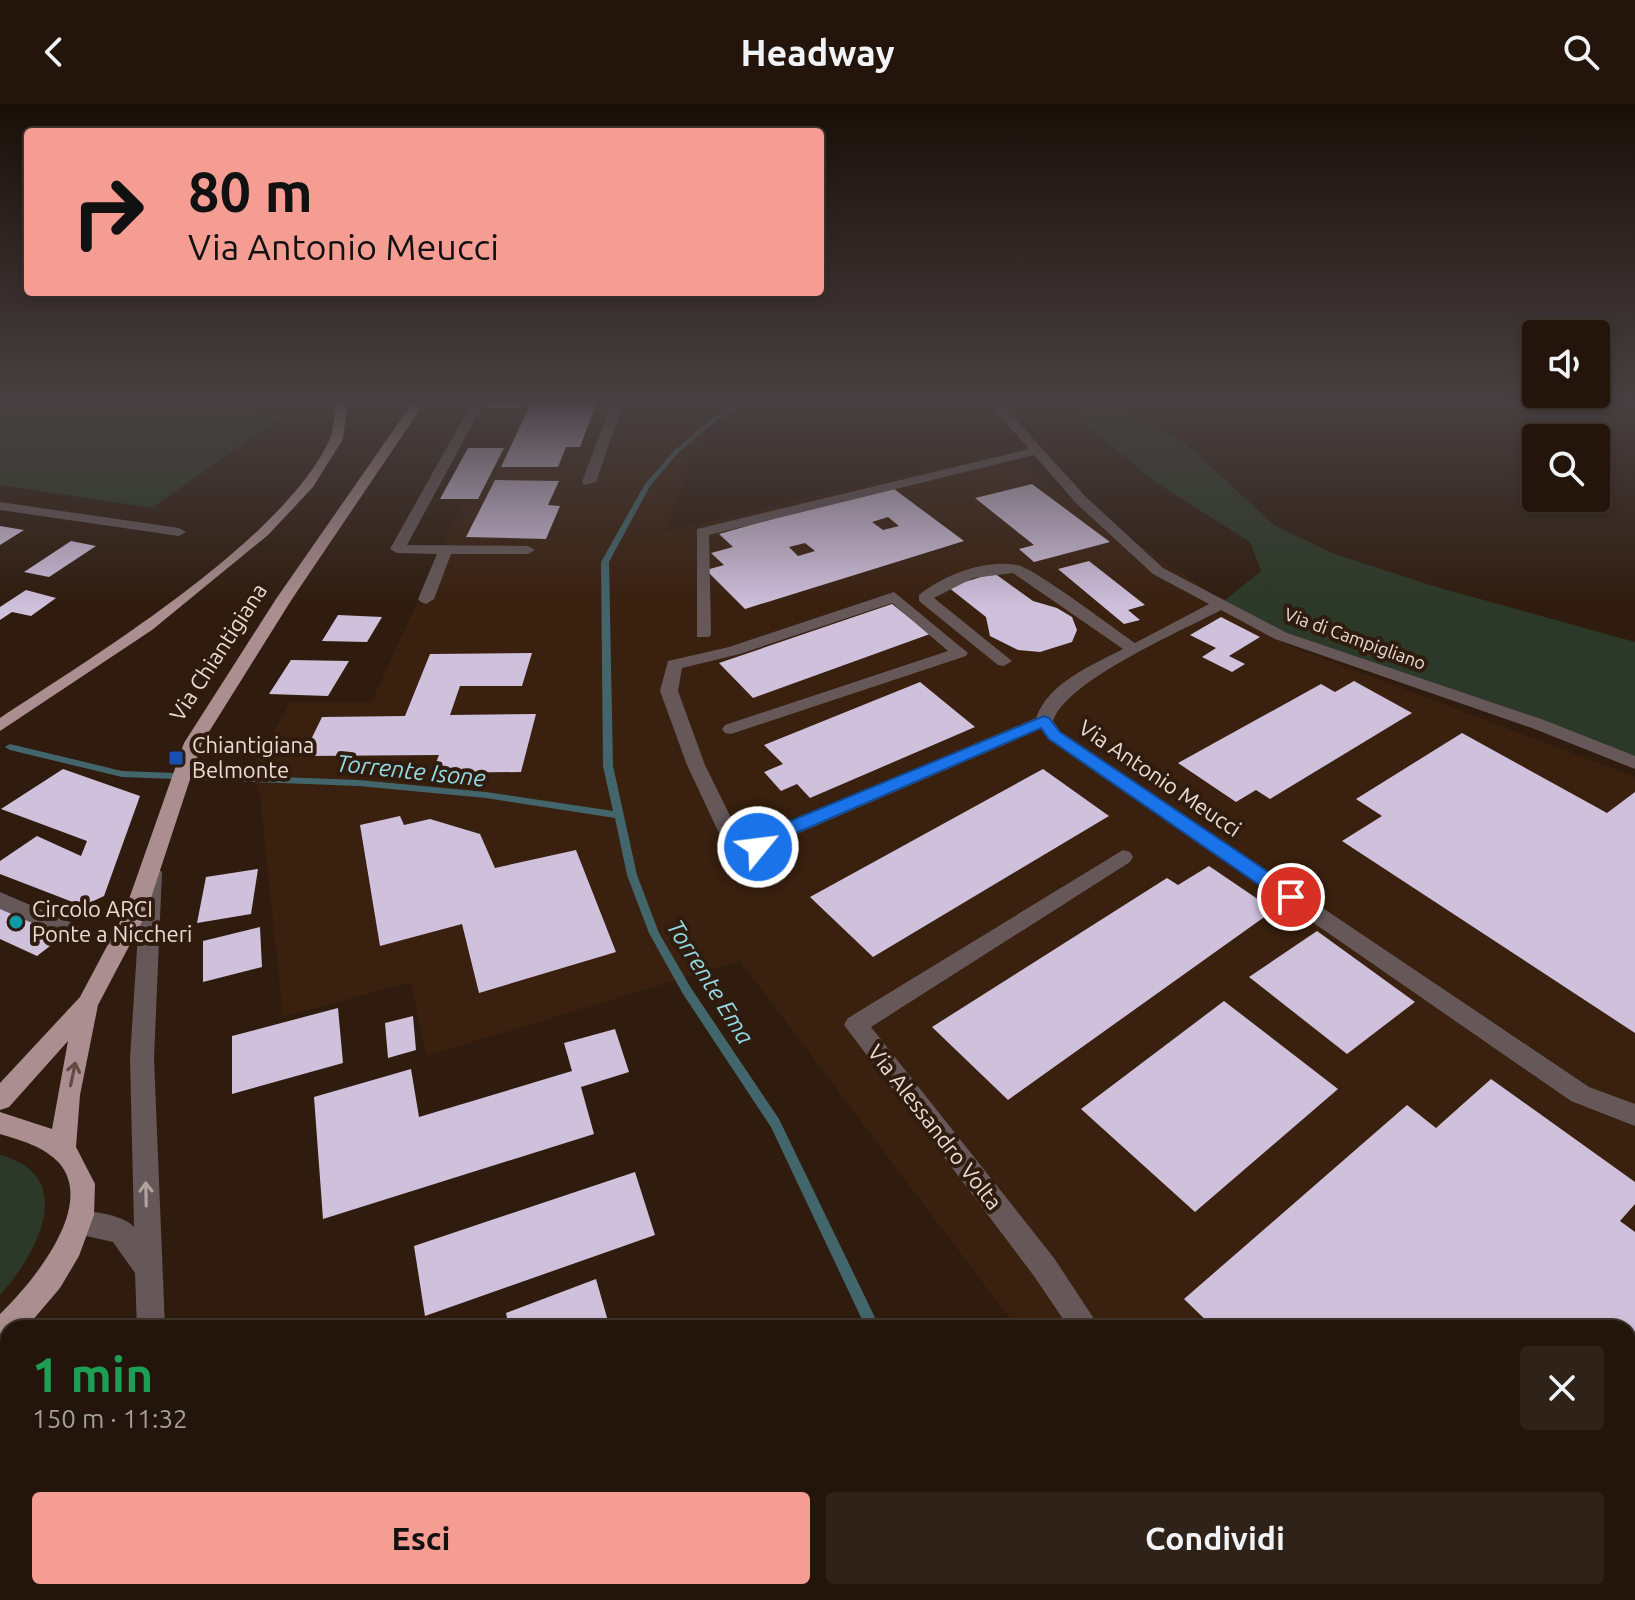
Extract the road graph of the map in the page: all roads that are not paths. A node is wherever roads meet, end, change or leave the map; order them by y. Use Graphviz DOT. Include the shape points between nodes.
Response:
graph roads {
  1 [pos="317,469"];
  2 [pos="374,469"];
  3 [pos="441,469"];
  4 [pos="594,469"];
  5 [pos="963,469"];
  6 [pos="1053,469"];
  7 [pos="589,482"];
  8 [pos="0,506"];
  9 [pos="179,532"];
  10 [pos="446,549"];
  11 [pos="528,550"];
  12 [pos="426,599"];
  13 [pos="1219,605"];
  14 [pos="703,634"];
  15 [pos="1135,650"];
  16 [pos="1004,661"];
  17 [pos="1044,721"];
  18 [pos="0,726"];
  19 [pos="731,729"];
  20 [pos="1635,763"];
  21 [pos="1123,857"];
  22 [pos="152,865"];
  23 [pos="0,900"];
  24 [pos="71,932"];
  25 [pos="88,1003"];
  26 [pos="0,1100"];
  27 [pos="1635,1115"];
  28 [pos="0,1123"];
  29 [pos="63,1147"];
  30 [pos="77,1227"];
  31 [pos="147,1266"];
  32 [pos="14,1320"];
  33 [pos="32,1320"];
  34 [pos="150,1320"];
  35 [pos="1080,1320"];
  1 -- 18 [label="main road" via="267,530 161,615"];
  2 -- 22 [label="main road, Via Chiantigiana" via="217,702 184,764"];
  3 -- 10 [label="street" via="397,549"];
  4 -- 7 [label="street"];
  5 -- 14 [label="street" via="702,532"];
  6 -- 13 [label="street, Via di Campigliano" via="1158,571"];
  8 -- 9 [label="street"];
  10 -- 11 [label="street"];
  10 -- 12 [label="street"];
  13 -- 15 [label="street, Via Antonio Meucci"];
  13 -- 20 [label="street, Via di Campigliano" via="1281,636"];
  15 -- 16 [label="street" via="1017,569 999,567 972,575 924,598"];
  15 -- 17 [label="street, Via Antonio Meucci" via="1078,680 1050,704"];
  17 -- 19 [label="street" via="758,847 731,839 669,691 674,665 734,651 894,597 960,653"];
  17 -- 27 [label="street, Via Antonio Meucci" via="1055,736 1580,1094"];
  21 -- 35 [label="street, Via Alessandro Volta" via="856,1025"];
  22 -- 25 [label="main road, Via Chiantigiana" via="126,934"];
  31 -- 22 [label="street, one-way" via="142,1058"];
  23 -- 24 [label="street"];
  25 -- 26 [label="main road, Via Chiantigiana"];
  29 -- 25 [label="main road, Via Chiantigiana, one-way"];
  28 -- 29 [label="main road" via="37,1130"];
  29 -- 30 [label="main road" via="80,1178"];
  30 -- 31 [label="street" via="121,1231"];
  30 -- 32 [label="main road" via="45,1288"];
  30 -- 33 [label="main road" via="54,1288"];
  31 -- 34 [label="street"];
}
